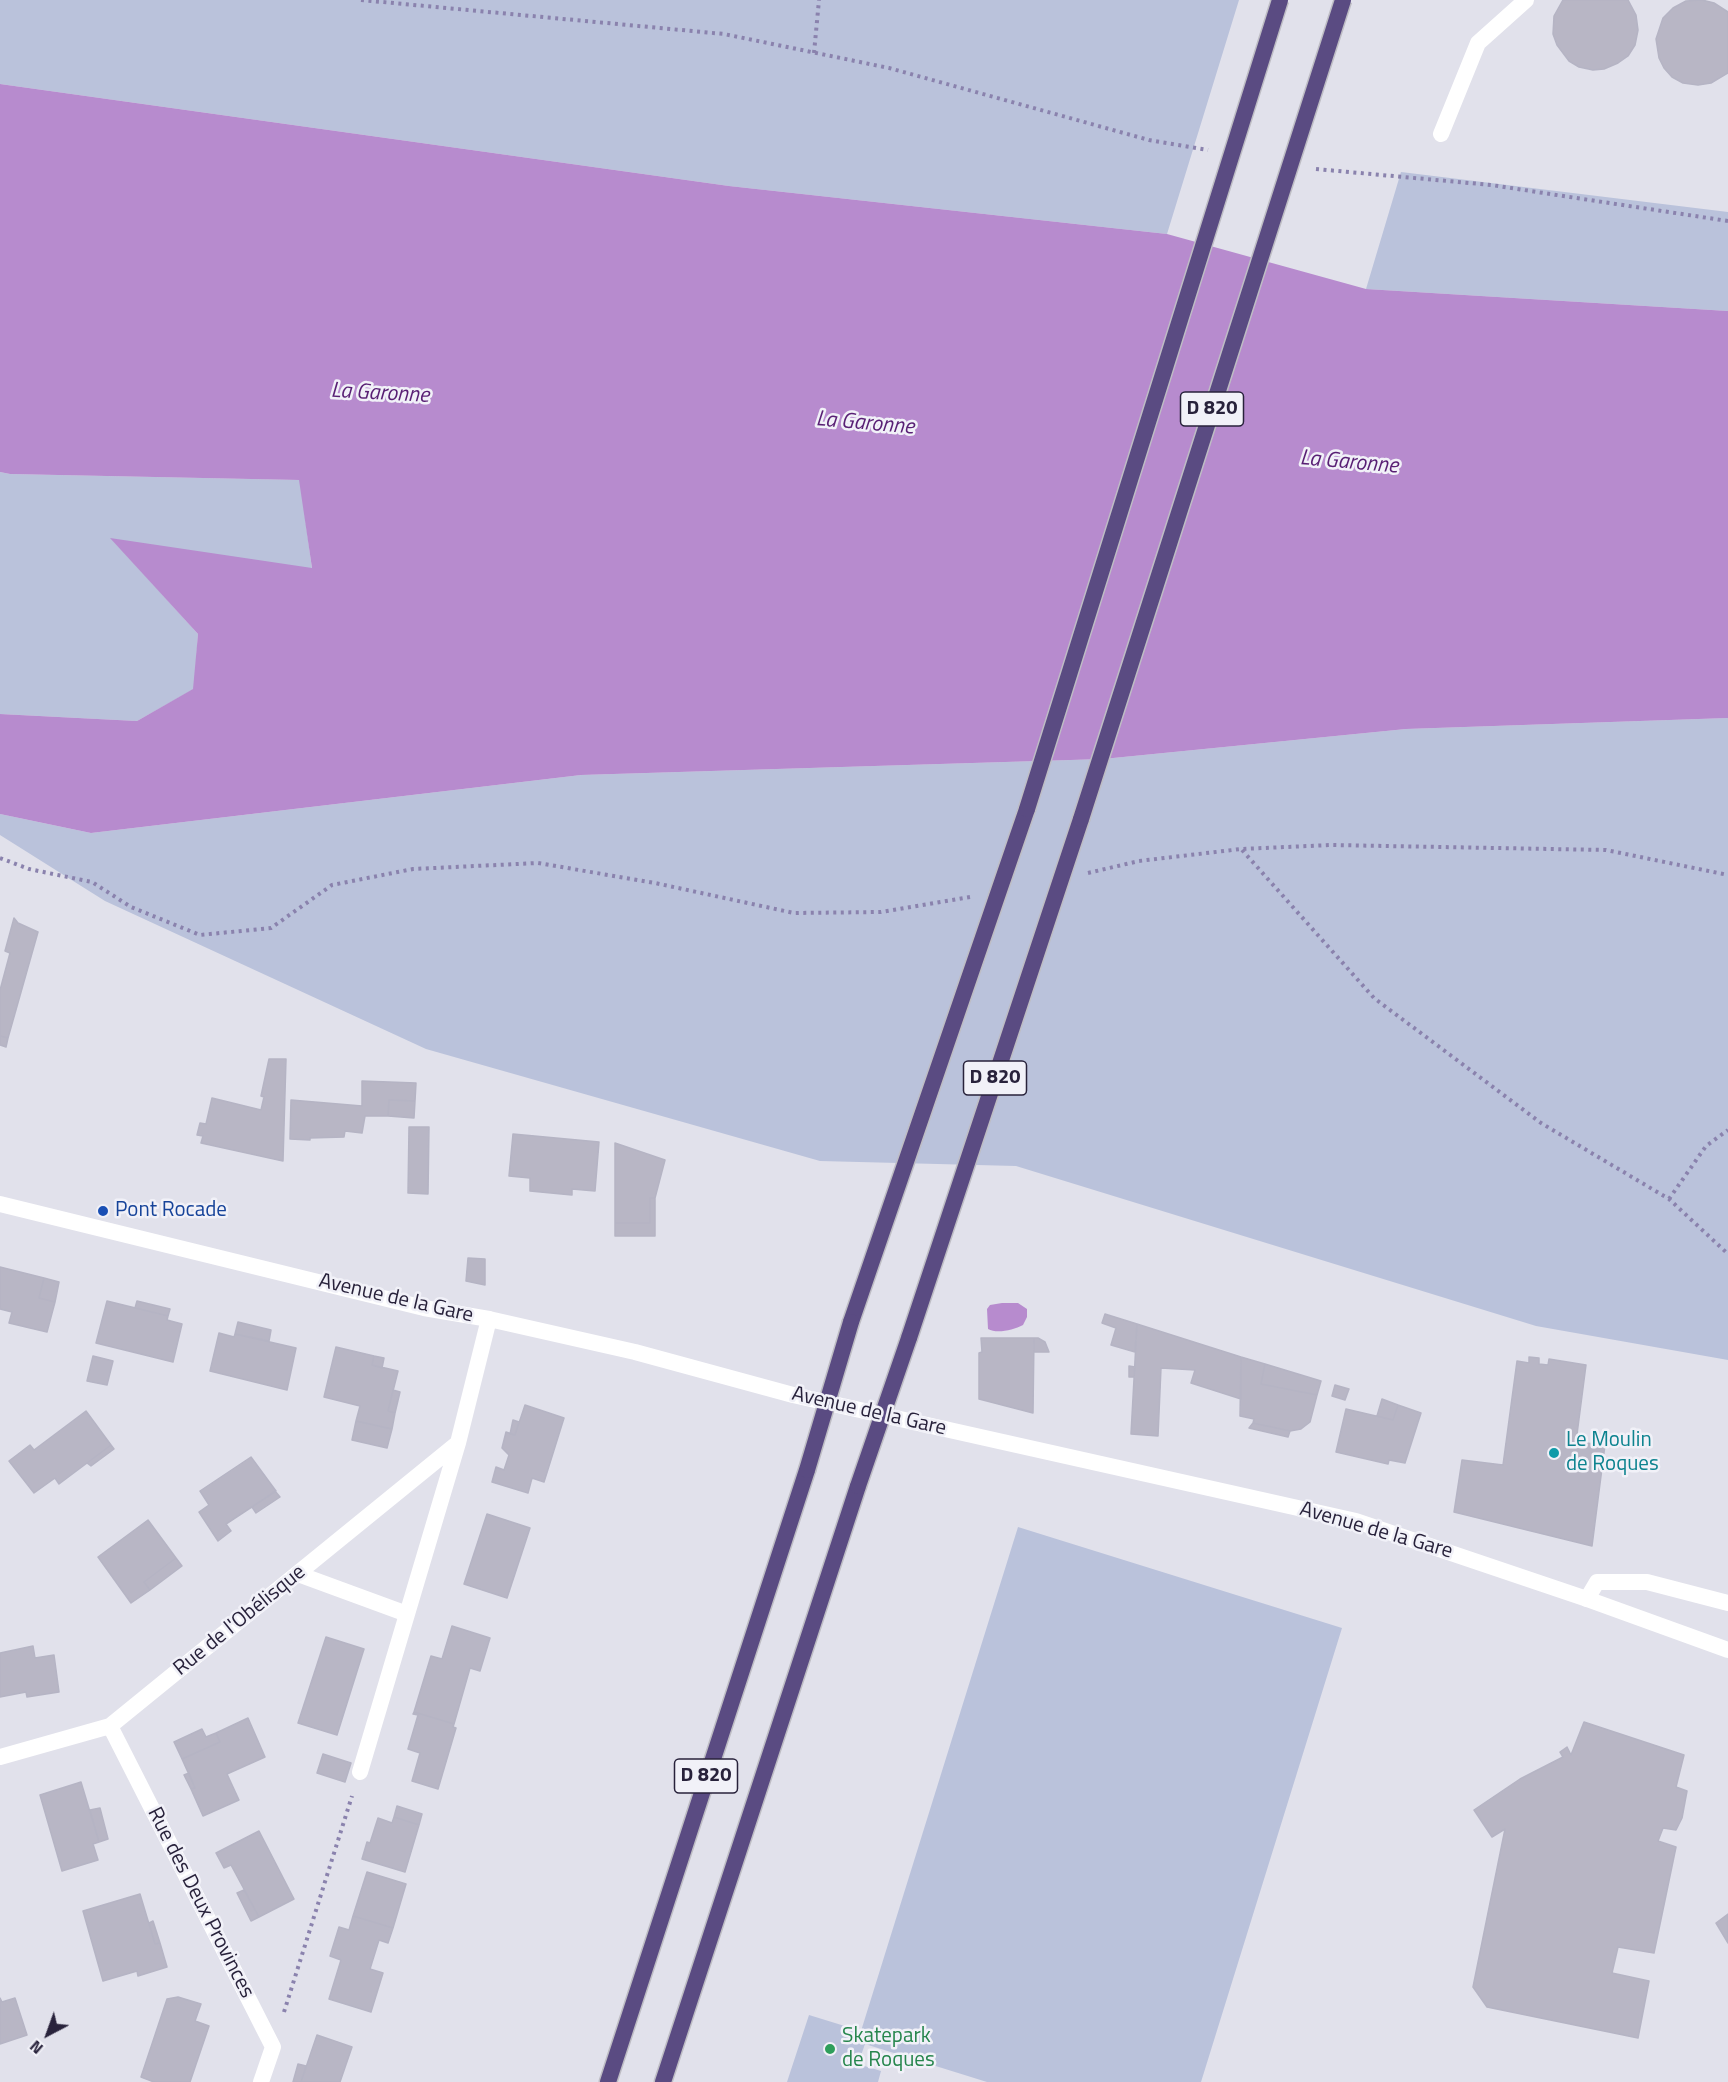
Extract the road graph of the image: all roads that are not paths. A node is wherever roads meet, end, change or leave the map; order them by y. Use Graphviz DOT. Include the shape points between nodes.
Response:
graph roads {
  1 [pos="1280,0"];
  2 [pos="1343,0"];
  3 [pos="1526,0"];
  4 [pos="1441,134"];
  5 [pos="0,1204"];
  6 [pos="489,1319"];
  7 [pos="458,1443"];
  8 [pos="298,1574"];
  9 [pos="1587,1599"];
  10 [pos="1728,1603"];
  11 [pos="407,1614"];
  12 [pos="1728,1650"];
  13 [pos="110,1726"];
  14 [pos="0,1757"];
  15 [pos="360,1772"];
  16 [pos="261,2082"];
  17 [pos="608,2082"];
  18 [pos="663,2082"];
  1 -- 17 [label="highway, D 820, bridge" via="1027,809 851,1322 807,1470"];
  2 -- 18 [label="highway, D 820, bridge" via="1081,819"];
  3 -- 4 [label="street" via="1478,43"];
  5 -- 6 [label="street, Avenue de la Gare" via="424,1308"];
  6 -- 7 [label="street"];
  6 -- 9 [label="street, Avenue de la Gare" via="635,1352 815,1400 1356,1521"];
  7 -- 8 [label="street, Rue de l'Obélisque"];
  7 -- 11 [label="street"];
  8 -- 11 [label="street"];
  8 -- 13 [label="street, Rue de l'Obélisque"];
  9 -- 10 [label="street" via="1597,1582 1647,1582"];
  9 -- 12 [label="street, Avenue de la Gare"];
  11 -- 15 [label="street"];
  13 -- 14 [label="street, Rue de l'Obélisque"];
  13 -- 16 [label="street, Rue des Deux Provinces" via="273,2047"];
}
